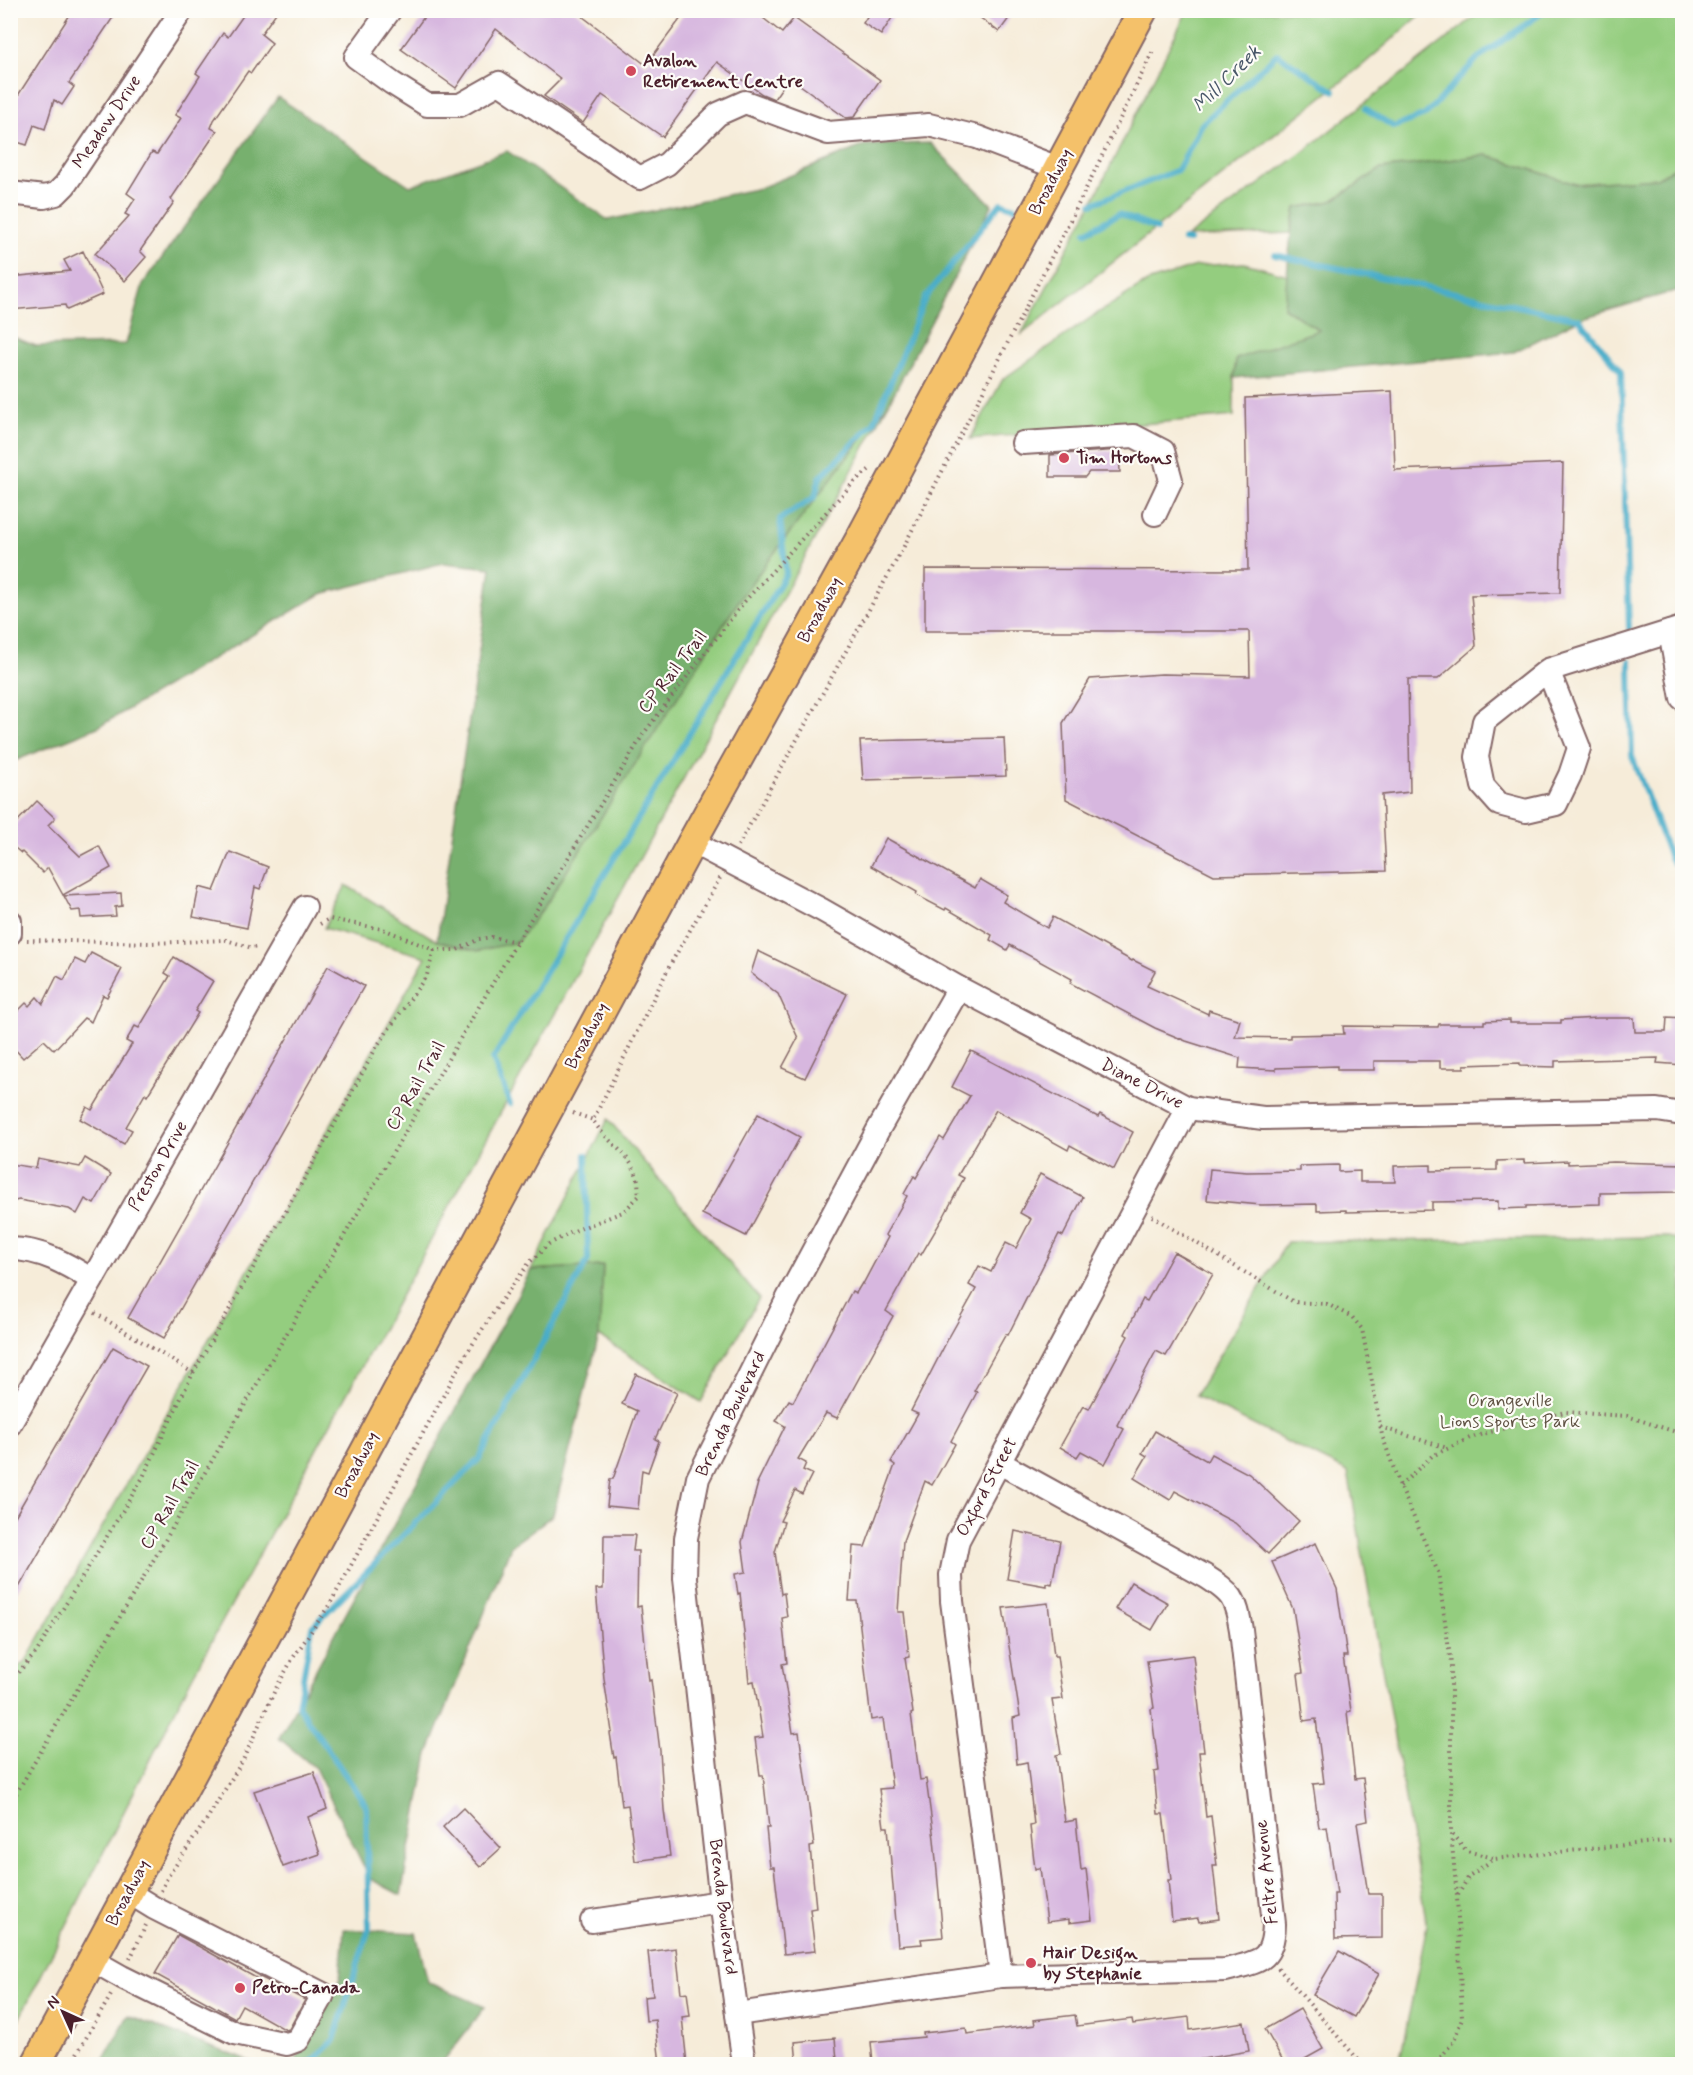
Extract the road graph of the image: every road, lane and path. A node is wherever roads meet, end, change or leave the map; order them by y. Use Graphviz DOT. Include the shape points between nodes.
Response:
graph roads {
  1 [pos="182,10"];
  2 [pos="390,10"];
  3 [pos="1143,10"];
  4 [pos="1153,51"];
  5 [pos="1058,168"];
  6 [pos="10,193"];
  7 [pos="1023,443"];
  8 [pos="871,468"];
  9 [pos="1155,514"];
  10 [pos="1676,630"];
  11 [pos="1548,670"];
  12 [pos="1683,698"];
  13 [pos="692,842"];
  14 [pos="729,862"];
  15 [pos="305,907"];
  16 [pos="14,931"];
  17 [pos="517,942"];
  18 [pos="284,944"];
  19 [pos="434,950"];
  20 [pos="959,988"];
  21 [pos="1188,1108"];
  22 [pos="1683,1114"];
  23 [pos="1136,1207"];
  24 [pos="10,1249"];
  25 [pos="92,1280"];
  26 [pos="79,1304"];
  27 [pos="193,1373"];
  28 [pos="10,1424"];
  29 [pos="1380,1427"];
  30 [pos="1683,1434"];
  31 [pos="1448,1448"];
  32 [pos="1000,1463"];
  33 [pos="1400,1486"];
  34 [pos="10,1681"];
  35 [pos="10,1804"];
  36 [pos="1451,1834"];
  37 [pos="1683,1839"];
  38 [pos="1494,1858"];
  39 [pos="128,1892"];
  40 [pos="1457,1896"];
  41 [pos="721,1902"];
  42 [pos="154,1908"];
  43 [pos="592,1922"];
  44 [pos="1266,1955"];
  45 [pos="92,1960"];
  46 [pos="1001,1976"];
  47 [pos="122,1977"];
  48 [pos="737,2014"];
  49 [pos="36,2064"];
  50 [pos="71,2064"];
  51 [pos="744,2064"];
  52 [pos="1362,2064"];
  53 [pos="1435,2064"];
  1 -- 6 [label="street, Meadow Drive" via="65,185 56,194 44,197"];
  2 -- 5 [label="street" via="356,57 392,83 428,105 460,105 499,83 640,178 667,164 718,114 745,102 828,133 929,125 977,137"];
  3 -- 5 [label="main road, Broadway"];
  4 -- 14 [label="path" via="901,552"];
  5 -- 13 [label="main road, Broadway"];
  7 -- 9 [label="street" via="1134,436 1163,451 1171,480"];
  8 -- 17 [label="path, CP Rail Trail" via="852,483 744,602 644,733"];
  10 -- 11 [label="street"];
  10 -- 12 [label="street"];
  11 -- 11 [label="street" via="1484,721 1476,757 1483,786 1499,804 1526,811 1556,804 1579,748"];
  13 -- 14 [label="street, Diane Drive"];
  13 -- 39 [label="main road, Broadway"];
  14 -- 20 [label="street, Diane Drive"];
  14 -- 42 [label="path" via="670,965 593,1120 600,1132 621,1150 637,1176 639,1196 623,1212 549,1244 501,1301 465,1356 330,1604 275,1690 243,1760 167,1878"];
  15 -- 18 [label="street, Preston Drive"];
  16 -- 18 [label="path" via="32,942 226,940 252,948"];
  17 -- 19 [label="path" via="492,937 457,950"];
  17 -- 35 [label="path, CP Rail Trail"];
  18 -- 19 [label="path" via="329,919 383,929"];
  18 -- 25 [label="street, Preston Drive"];
  19 -- 27 [label="path" via="427,975 377,1046"];
  20 -- 21 [label="street, Diane Drive"];
  20 -- 41 [label="street, Brenda Boulevard" via="788,1298 698,1478 686,1538 685,1578"];
  21 -- 22 [label="street, Diane Drive" via="1263,1118 1657,1110"];
  21 -- 23 [label="street, Oxford Street"];
  23 -- 29 [label="path" via="1294,1302 1327,1304 1352,1317 1362,1329"];
  23 -- 32 [label="street, Oxford Street"];
  24 -- 25 [label="street" via="63,1262"];
  25 -- 26 [label="street, Preston Drive"];
  26 -- 27 [label="path"];
  26 -- 28 [label="street, Preston Drive"];
  27 -- 34 [label="path" via="142,1479 36,1653"];
  29 -- 31 [label="path"];
  29 -- 33 [label="path"];
  30 -- 31 [label="path" via="1627,1416 1565,1412 1472,1437"];
  31 -- 33 [label="path" via="1432,1456"];
  32 -- 44 [label="street, Feltre Avenue" via="1205,1576 1233,1598 1239,1613 1274,1924 1271,1948"];
  32 -- 46 [label="street, Oxford Street" via="958,1540 951,1575"];
  33 -- 36 [label="path" via="1438,1572 1451,1665"];
  36 -- 38 [label="path" via="1467,1851"];
  36 -- 40 [label="path"];
  37 -- 38 [label="path"];
  38 -- 40 [label="path" via="1469,1876"];
  39 -- 42 [label="street"];
  39 -- 45 [label="main road, Broadway"];
  40 -- 53 [label="path" via="1462,2018 1454,2041"];
  41 -- 43 [label="street"];
  41 -- 48 [label="street, Brenda Boulevard"];
  42 -- 47 [label="path"];
  42 -- 47 [label="street" via="323,1994 321,1999 298,2040 287,2044 236,2033"];
  44 -- 46 [label="street" via="1226,1970"];
  44 -- 52 [label="path"];
  45 -- 47 [label="street"];
  45 -- 49 [label="main road, Broadway"];
  46 -- 48 [label="street"];
  47 -- 50 [label="path"];
  48 -- 51 [label="street, Brenda Boulevard"];
}
